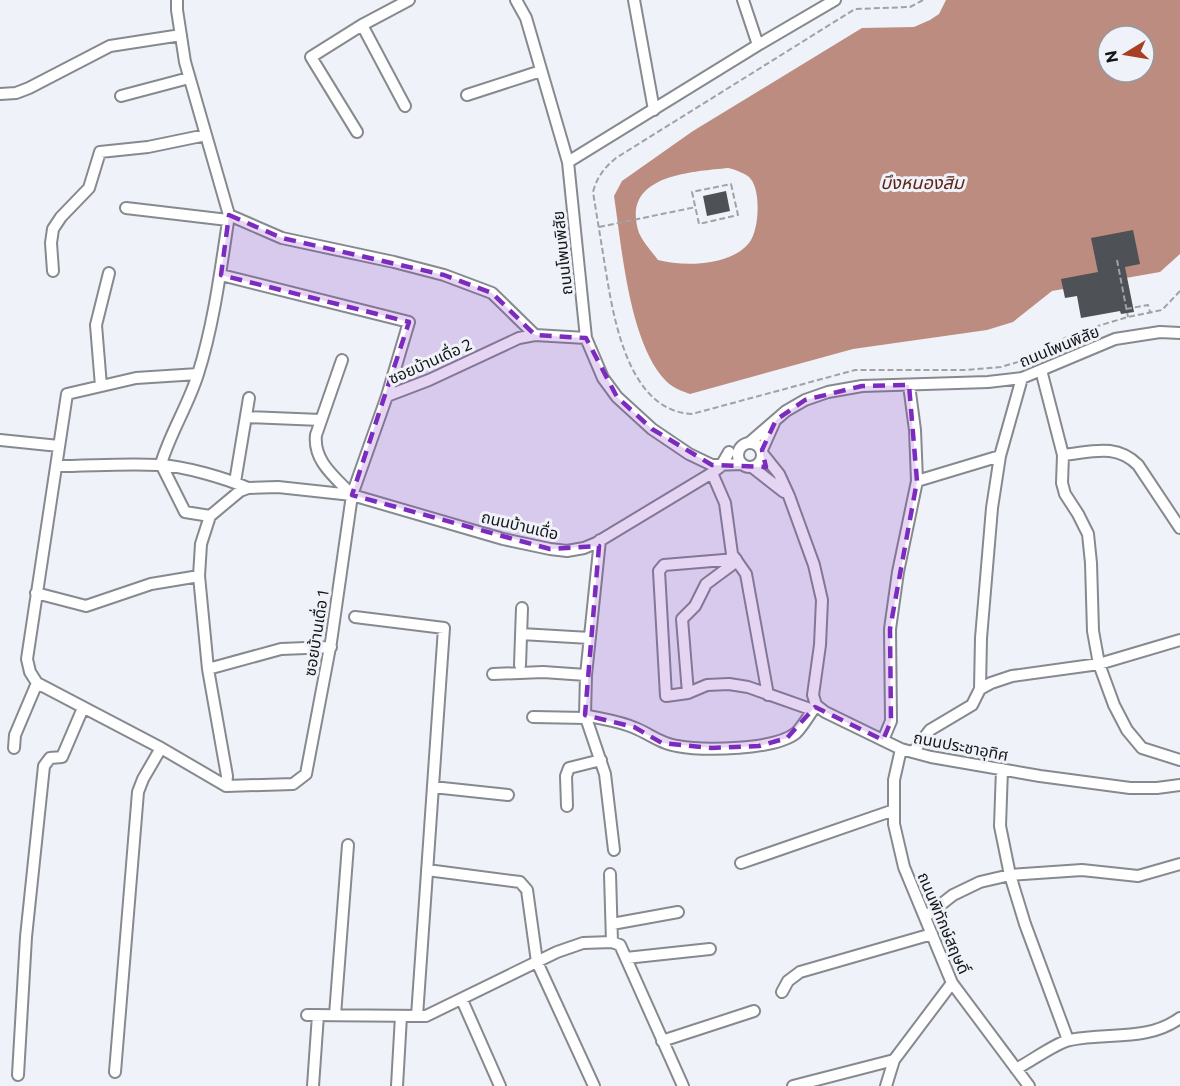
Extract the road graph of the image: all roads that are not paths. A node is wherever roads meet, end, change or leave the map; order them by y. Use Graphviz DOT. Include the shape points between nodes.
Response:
graph roads {
  1 [pos="177,0"];
  2 [pos="409,0"];
  3 [pos="516,0"];
  4 [pos="634,0"];
  5 [pos="743,0"];
  6 [pos="835,0"];
  7 [pos="362,25"];
  8 [pos="181,35"];
  9 [pos="758,45"];
  10 [pos="541,71"];
  11 [pos="189,78"];
  12 [pos="0,94"];
  13 [pos="467,95"];
  14 [pos="122,96"];
  15 [pos="405,106"];
  16 [pos="654,110"];
  17 [pos="357,132"];
  18 [pos="206,135"];
  19 [pos="568,162"];
  20 [pos="126,208"];
  21 [pos="228,217"];
  22 [pos="53,271"];
  23 [pos="109,273"];
  24 [pos="221,275"];
  25 [pos="1180,333"];
  26 [pos="535,335"];
  27 [pos="586,338"];
  28 [pos="342,360"];
  29 [pos="1041,370"];
  30 [pos="198,374"];
  31 [pos="1022,378"];
  32 [pos="909,385"];
  33 [pos="101,386"];
  34 [pos="387,396"];
  35 [pos="249,398"];
  36 [pos="246,417"];
  37 [pos="321,420"];
  38 [pos="776,420"];
  39 [pos="0,440"];
  40 [pos="749,442"];
  41 [pos="59,446"];
  42 [pos="734,451"];
  43 [pos="762,452"];
  44 [pos="1064,455"];
  45 [pos="1000,456"];
  46 [pos="702,460"];
  47 [pos="160,465"];
  48 [pos="56,466"];
  49 [pos="721,466"];
  50 [pos="747,466"];
  51 [pos="712,473"];
  52 [pos="917,481"];
  53 [pos="235,482"];
  54 [pos="248,489"];
  55 [pos="352,495"];
  56 [pos="789,496"];
  57 [pos="210,516"];
  58 [pos="1180,528"];
  59 [pos="600,540"];
  60 [pos="736,560"];
  61 [pos="199,576"];
  62 [pos="36,593"];
  63 [pos="522,608"];
  64 [pos="355,617"];
  65 [pos="521,634"];
  66 [pos="590,638"];
  67 [pos="1180,640"];
  68 [pos="331,647"];
  69 [pos="1099,664"];
  70 [pos="520,665"];
  71 [pos="208,669"];
  72 [pos="493,674"];
  73 [pos="586,675"];
  74 [pos="37,683"];
  75 [pos="980,689"];
  76 [pos="688,693"];
  77 [pos="768,695"];
  78 [pos="815,707"];
  79 [pos="83,708"];
  80 [pos="533,717"];
  81 [pos="586,717"];
  82 [pos="883,740"];
  83 [pos="14,748"];
  84 [pos="161,748"];
  85 [pos="901,749"];
  86 [pos="913,752"];
  87 [pos="601,760"];
  88 [pos="1180,760"];
  89 [pos="1002,769"];
  90 [pos="1180,785"];
  91 [pos="226,786"];
  92 [pos="433,787"];
  93 [pos="507,795"];
  94 [pos="567,806"];
  95 [pos="894,810"];
  96 [pos="348,844"];
  97 [pos="614,850"];
  98 [pos="741,863"];
  99 [pos="1180,864"];
  100 [pos="428,870"];
  101 [pos="610,874"];
  102 [pos="1010,874"];
  103 [pos="678,912"];
  104 [pos="925,917"];
  105 [pos="612,924"];
  106 [pos="932,934"];
  107 [pos="612,942"];
  108 [pos="710,949"];
  109 [pos="626,958"];
  110 [pos="537,962"];
  111 [pos="952,983"];
  112 [pos="782,992"];
  113 [pos="462,1000"];
  114 [pos="754,1011"];
  115 [pos="335,1015"];
  116 [pos="402,1016"];
  117 [pos="417,1016"];
  118 [pos="1180,1018"];
  119 [pos="1068,1040"];
  120 [pos="662,1041"];
  121 [pos="894,1060"];
  122 [pos="1016,1069"];
  123 [pos="115,1072"];
  124 [pos="18,1075"];
  125 [pos="312,1086"];
  126 [pos="397,1086"];
  127 [pos="500,1086"];
  128 [pos="594,1086"];
  129 [pos="683,1086"];
  130 [pos="793,1086"];
  131 [pos="886,1086"];
  132 [pos="1029,1086"];
  1 -- 8 [label="street"];
  2 -- 7 [label="street"];
  3 -- 10 [label="street, ถนนโพนพิสัย" via="526,18"];
  4 -- 16 [label="street"];
  5 -- 9 [label="street"];
  6 -- 9 [label="street"];
  7 -- 15 [label="street"];
  7 -- 17 [label="street" via="311,57"];
  8 -- 11 [label="street"];
  8 -- 12 [label="street" via="110,46 29,88"];
  9 -- 16 [label="street"];
  10 -- 13 [label="street"];
  10 -- 19 [label="street, ถนนโพนพิสัย"];
  11 -- 14 [label="street"];
  11 -- 18 [label="street"];
  16 -- 19 [label="street"];
  18 -- 21 [label="street"];
  18 -- 22 [label="street" via="100,152 89,188 53,229"];
  19 -- 27 [label="street, ถนนโพนพิสัย"];
  20 -- 21 [label="street"];
  21 -- 24 [label="street"];
  21 -- 26 [label="street" via="282,238 444,275 492,293"];
  23 -- 33 [label="street" via="96,326"];
  24 -- 30 [label="street"];
  24 -- 34 [label="street" via="410,322"];
  25 -- 29 [label="street, ถนนโพนพิสัย" via="1115,339"];
  26 -- 27 [label="street, ซอยบ้านเดื่อ 2"];
  26 -- 34 [label="street, ซอยบ้านเดื่อ 2" via="511,341"];
  27 -- 46 [label="street, ถนนโพนพิสัย" via="603,378 617,397 652,429"];
  28 -- 37 [label="street"];
  29 -- 31 [label="street, ถนนโพนพิสัย"];
  29 -- 44 [label="street"];
  30 -- 33 [label="street" via="136,378"];
  30 -- 47 [label="street"];
  31 -- 32 [label="street, ถนนโพนพิสัย"];
  31 -- 45 [label="street"];
  32 -- 38 [label="street, ถนนโพนพิสัย" via="862,386 828,392 805,400"];
  32 -- 52 [label="street"];
  33 -- 41 [label="street" via="67,394"];
  34 -- 55 [label="street, ซอยบ้านเดื่อ 2"];
  35 -- 36 [label="street"];
  36 -- 37 [label="street"];
  36 -- 53 [label="street"];
  37 -- 55 [label="street" via="315,447 321,461"];
  38 -- 40 [label="street, ถนนโพนพิสัย"];
  38 -- 43 [label="street"];
  39 -- 41 [label="street"];
  40 -- 42 [label="street, ถนนโพนพิสัย"];
  40 -- 43 [label="street" via="758,445"];
  41 -- 48 [label="street"];
  42 -- 46 [label="street"];
  42 -- 49 [label="street, ถนนบ้านเดื่อ"];
  42 -- 50 [label="street"];
  43 -- 50 [label="street" via="759,464"];
  43 -- 56 [label="street"];
  44 -- 58 [label="street" via="1107,450 1130,457"];
  44 -- 69 [label="street" via="1065,495 1088,534 1093,631"];
  45 -- 52 [label="street"];
  45 -- 75 [label="street" via="992,508"];
  46 -- 49 [label="street, ถนนโพนพิสัย"];
  47 -- 48 [label="street"];
  47 -- 53 [label="street"];
  47 -- 57 [label="street" via="185,512"];
  48 -- 62 [label="street"];
  49 -- 50 [label="street"];
  49 -- 51 [label="street, ถนนบ้านเดื่อ"];
  50 -- 56 [label="street"];
  51 -- 59 [label="street, ถนนบ้านเดื่อ"];
  51 -- 60 [label="street" via="725,502"];
  52 -- 82 [label="street" via="898,572 889,681 891,721"];
  53 -- 54 [label="street"];
  54 -- 55 [label="street, ถนนบ้านเดื่อ" via="278,487"];
  54 -- 57 [label="street" via="227,500"];
  55 -- 59 [label="street, ถนนบ้านเดื่อ" via="550,549 584,549"];
  55 -- 68 [label="street, ซอยบ้านเดื่อ 1"];
  56 -- 78 [label="street" via="822,600"];
  57 -- 61 [label="street" via="201,544"];
  59 -- 66 [label="street"];
  60 -- 76 [label="street" via="706,584 695,606 682,619"];
  60 -- 76 [label="street" via="664,565 659,571 666,696"];
  60 -- 77 [label="street" via="746,574"];
  61 -- 62 [label="street" via="151,584 86,606"];
  61 -- 71 [label="street"];
  62 -- 74 [label="street" via="27,659"];
  63 -- 65 [label="street"];
  64 -- 92 [label="street" via="444,628"];
  65 -- 66 [label="street"];
  65 -- 70 [label="street"];
  66 -- 73 [label="street"];
  67 -- 69 [label="street"];
  68 -- 71 [label="street" via="281,649"];
  68 -- 91 [label="street, ซอยบ้านเดื่อ 1" via="306,774 293,784"];
  69 -- 75 [label="street" via="1012,676"];
  69 -- 88 [label="street" via="1114,705 1142,748"];
  71 -- 91 [label="street"];
  72 -- 73 [label="street"];
  73 -- 81 [label="street"];
  74 -- 79 [label="street"];
  74 -- 83 [label="street" via="15,735"];
  75 -- 86 [label="street" via="972,705 930,730"];
  76 -- 77 [label="street, ถนนประชาอุทิศ" via="707,685 729,684"];
  77 -- 78 [label="street, ถนนประชาอุทิศ"];
  78 -- 81 [label="street" via="797,732 759,746 678,747 634,727"];
  78 -- 82 [label="street, ถนนประชาอุทิศ"];
  79 -- 84 [label="street"];
  79 -- 124 [label="street" via="62,757 50,758 44,766 26,937"];
  80 -- 81 [label="street"];
  81 -- 87 [label="street"];
  82 -- 85 [label="street, ถนนประชาอุทิศ"];
  84 -- 91 [label="street"];
  84 -- 123 [label="street" via="138,792"];
  85 -- 86 [label="street, ถนนประชาอุทิศ"];
  85 -- 95 [label="street, ถนนพิทักษ์สฤษดิ์" via="894,780"];
  86 -- 89 [label="street, ถนนประชาอุทิศ"];
  87 -- 94 [label="street" via="569,768"];
  87 -- 97 [label="street"];
  89 -- 90 [label="street, ถนนประชาอุทิศ" via="1130,788"];
  89 -- 102 [label="street" via="1000,826"];
  92 -- 93 [label="street"];
  92 -- 100 [label="street"];
  95 -- 98 [label="street"];
  95 -- 104 [label="street, ถนนพิทักษ์สฤษดิ์" via="904,867"];
  96 -- 115 [label="street"];
  99 -- 102 [label="street" via="1138,876 1082,870"];
  100 -- 110 [label="street" via="520,882 528,890"];
  100 -- 117 [label="street"];
  101 -- 105 [label="street"];
  102 -- 104 [label="street" via="953,895"];
  102 -- 119 [label="street"];
  103 -- 105 [label="street"];
  104 -- 106 [label="street, ถนนพิทักษ์สฤษดิ์"];
  105 -- 107 [label="street"];
  106 -- 111 [label="street, ถนนพิทักษ์สฤษดิ์"];
  106 -- 112 [label="street" via="800,972"];
  107 -- 109 [label="street" via="620,945"];
  107 -- 110 [label="street" via="583,943"];
  108 -- 109 [label="street"];
  109 -- 120 [label="street"];
  110 -- 113 [label="street"];
  110 -- 128 [label="street"];
  111 -- 121 [label="street"];
  111 -- 122 [label="street, ถนนพิทักษ์สฤษดิ์"];
  113 -- 117 [label="street" via="426,1016"];
  113 -- 127 [label="street"];
  114 -- 120 [label="street"];
  115 -- 116 [label="street"];
  115 -- 125 [label="street" via="312,1015"];
  116 -- 117 [label="street"];
  116 -- 126 [label="street"];
  118 -- 119 [label="street" via="1148,1034"];
  119 -- 122 [label="street"];
  120 -- 129 [label="street"];
  121 -- 130 [label="street"];
  121 -- 131 [label="street"];
  122 -- 132 [label="street, ถนนพิทักษ์สฤษดิ์"];
}
